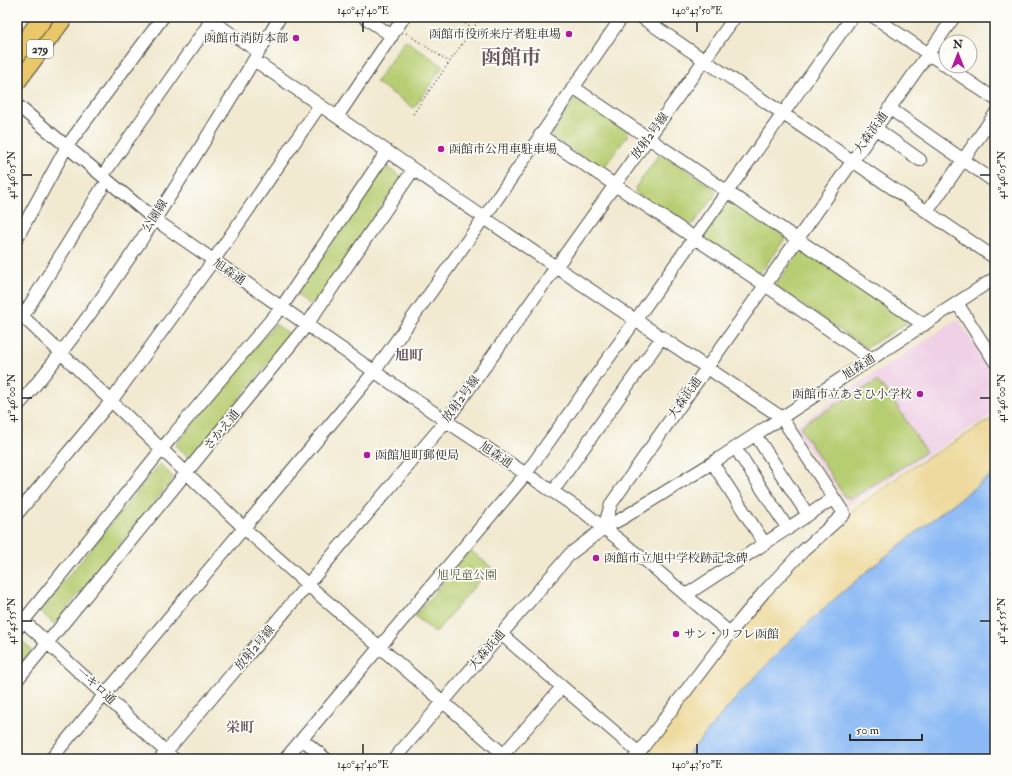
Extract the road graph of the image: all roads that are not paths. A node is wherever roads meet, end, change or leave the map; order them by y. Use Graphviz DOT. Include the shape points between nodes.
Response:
graph roads {
  1 [pos="64,17"];
  2 [pos="163,17"];
  3 [pos="280,17"];
  4 [pos="364,17"];
  5 [pos="622,17"];
  6 [pos="641,17"];
  7 [pos="735,17"];
  8 [pos="852,17"];
  9 [pos="874,17"];
  10 [pos="954,17"];
  11 [pos="209,19"];
  12 [pos="41,22"];
  13 [pos="398,27"];
  14 [pos="17,53"];
  15 [pos="928,55"];
  16 [pos="256,56"];
  17 [pos="704,60"];
  18 [pos="17,81"];
  19 [pos="573,87"];
  20 [pos="995,99"];
  21 [pos="17,105"];
  22 [pos="320,105"];
  23 [pos="889,108"];
  24 [pos="783,113"];
  25 [pos="995,114"];
  26 [pos="337,117"];
  27 [pos="875,128"];
  28 [pos="540,135"];
  29 [pos="649,138"];
  30 [pos="67,146"];
  31 [pos="387,151"];
  32 [pos="963,159"];
  33 [pos="852,160"];
  34 [pos="920,160"];
  35 [pos="108,168"];
  36 [pos="413,170"];
  37 [pos="995,182"];
  38 [pos="615,184"];
  39 [pos="102,188"];
  40 [pos="727,192"];
  41 [pos="927,212"];
  42 [pos="484,217"];
  43 [pos="154,219"];
  44 [pos="17,238"];
  45 [pos="694,238"];
  46 [pos="797,239"];
  47 [pos="995,258"];
  48 [pos="212,261"];
  49 [pos="556,267"];
  50 [pos="995,278"];
  51 [pos="765,285"];
  52 [pos="957,303"];
  53 [pos="281,308"];
  54 [pos="20,313"];
  55 [pos="635,320"];
  56 [pos="924,325"];
  57 [pos="306,326"];
  58 [pos="662,337"];
  59 [pos="62,353"];
  60 [pos="871,359"];
  61 [pos="995,362"];
  62 [pos="707,367"];
  63 [pos="374,372"];
  64 [pos="112,400"];
  65 [pos="17,407"];
  66 [pos="781,417"];
  67 [pos="446,421"];
  68 [pos="760,442"];
  69 [pos="162,449"];
  70 [pos="740,455"];
  71 [pos="718,470"];
  72 [pos="187,473"];
  73 [pos="525,475"];
  74 [pos="558,484"];
  75 [pos="834,498"];
  76 [pos="17,514"];
  77 [pos="808,516"];
  78 [pos="244,528"];
  79 [pos="604,528"];
  80 [pos="788,529"];
  81 [pos="765,544"];
  82 [pos="308,585"];
  83 [pos="686,595"];
  84 [pos="19,621"];
  85 [pos="730,633"];
  86 [pos="501,634"];
  87 [pos="48,643"];
  88 [pos="380,646"];
  89 [pos="17,680"];
  90 [pos="562,687"];
  91 [pos="106,695"];
  92 [pos="443,701"];
  93 [pos="302,738"];
  94 [pos="167,756"];
  95 [pos="507,756"];
  96 [pos="637,756"];
  97 [pos="52,759"];
  98 [pos="285,759"];
  99 [pos="326,759"];
  100 [pos="394,759"];
  1 -- 12 [label="highway, 279"];
  2 -- 30 [label="street"];
  3 -- 16 [label="street, 公園線"];
  4 -- 13 [label="street"];
  5 -- 19 [label="street"];
  6 -- 17 [label="street"];
  7 -- 17 [label="street, 放射2号線"];
  8 -- 24 [label="street"];
  9 -- 15 [label="street"];
  10 -- 15 [label="street, 大森浜通"];
  11 -- 16 [label="street"];
  11 -- 35 [label="street"];
  12 -- 14 [label="highway, 279"];
  12 -- 18 [label="highway, 279"];
  13 -- 26 [label="street"];
  15 -- 20 [label="street"];
  15 -- 23 [label="street, 大森浜通"];
  16 -- 22 [label="street"];
  16 -- 43 [label="street, 公園線"];
  17 -- 24 [label="street"];
  17 -- 29 [label="street, 放射2号線"];
  19 -- 28 [label="street"];
  19 -- 29 [label="street"];
  21 -- 30 [label="street, 旭森通"];
  22 -- 26 [label="street"];
  22 -- 48 [label="street"];
  23 -- 27 [label="street, 大森浜通"];
  23 -- 32 [label="street"];
  24 -- 33 [label="street"];
  24 -- 40 [label="street"];
  25 -- 32 [label="street"];
  26 -- 31 [label="street"];
  27 -- 33 [label="street, 大森浜通"];
  27 -- 34 [label="street"];
  28 -- 38 [label="street"];
  28 -- 42 [label="street"];
  29 -- 38 [label="street, 放射2号線"];
  29 -- 40 [label="street"];
  30 -- 43 [label="street, 旭森通"];
  30 -- 44 [label="street"];
  31 -- 36 [label="street"];
  31 -- 53 [label="street"];
  32 -- 37 [label="street"];
  32 -- 41 [label="street"];
  33 -- 41 [label="street"];
  33 -- 46 [label="street, 大森浜通"];
  36 -- 42 [label="street"];
  36 -- 57 [label="street, さかえ通"];
  38 -- 45 [label="street"];
  38 -- 49 [label="street, 放射2号線"];
  39 -- 54 [label="street"];
  40 -- 45 [label="street"];
  40 -- 46 [label="street"];
  41 -- 47 [label="street"];
  42 -- 49 [label="street"];
  42 -- 63 [label="street"];
  43 -- 48 [label="street, 旭森通"];
  43 -- 59 [label="street, 公園線"];
  45 -- 51 [label="street"];
  45 -- 55 [label="street"];
  46 -- 51 [label="street, 大森浜通"];
  46 -- 56 [label="street"];
  48 -- 53 [label="street, 旭森通"];
  48 -- 64 [label="street"];
  49 -- 55 [label="street"];
  49 -- 67 [label="street, 放射2号線"];
  50 -- 52 [label="street, 旭森通"];
  51 -- 60 [label="street"];
  51 -- 62 [label="street, 大森浜通"];
  52 -- 56 [label="street, 旭森通"];
  52 -- 61 [label="street"];
  53 -- 57 [label="street, 旭森通"];
  53 -- 69 [label="street"];
  54 -- 59 [label="street"];
  55 -- 58 [label="street"];
  55 -- 73 [label="street"];
  56 -- 60 [label="street, 旭森通"];
  57 -- 63 [label="street, 旭森通"];
  57 -- 72 [label="street, さかえ通"];
  58 -- 62 [label="street"];
  58 -- 74 [label="street"];
  59 -- 64 [label="street"];
  59 -- 65 [label="street, 公園線"];
  60 -- 66 [label="street, 旭森通"];
  62 -- 66 [label="street"];
  62 -- 79 [label="street, 大森浜通" via="611,504"];
  63 -- 67 [label="street, 旭森通"];
  63 -- 78 [label="street"];
  64 -- 69 [label="street"];
  64 -- 76 [label="street"];
  66 -- 75 [label="street"];
  66 -- 79 [label="street, 旭森通"];
  67 -- 73 [label="street, 旭森通"];
  67 -- 82 [label="street, 放射2号線"];
  68 -- 77 [label="street"];
  69 -- 72 [label="street"];
  69 -- 84 [label="street"];
  70 -- 80 [label="street"];
  71 -- 81 [label="street"];
  72 -- 78 [label="street"];
  72 -- 87 [label="street, さかえ通"];
  73 -- 79 [label="street, 旭森通"];
  73 -- 88 [label="street"];
  75 -- 77 [label="street"];
  75 -- 85 [label="street" via="844,514 803,551"];
  77 -- 80 [label="street"];
  78 -- 82 [label="street"];
  78 -- 91 [label="street"];
  79 -- 83 [label="street"];
  79 -- 86 [label="street, 大森浜通" via="570,554"];
  80 -- 81 [label="street"];
  81 -- 83 [label="street"];
  82 -- 88 [label="street"];
  82 -- 94 [label="street, 放射2号線"];
  83 -- 85 [label="street"];
  84 -- 87 [label="street, 一キロ通"];
  85 -- 96 [label="street"];
  86 -- 90 [label="street"];
  86 -- 92 [label="street, 大森浜通"];
  87 -- 89 [label="street, さかえ通"];
  87 -- 91 [label="street, 一キロ通"];
  88 -- 92 [label="street"];
  88 -- 93 [label="street"];
  90 -- 95 [label="street"];
  90 -- 96 [label="street"];
  91 -- 94 [label="street, 一キロ通"];
  91 -- 97 [label="street"];
  92 -- 95 [label="street"];
  92 -- 100 [label="street, 大森浜通"];
  93 -- 98 [label="street"];
  93 -- 99 [label="street"];
}
